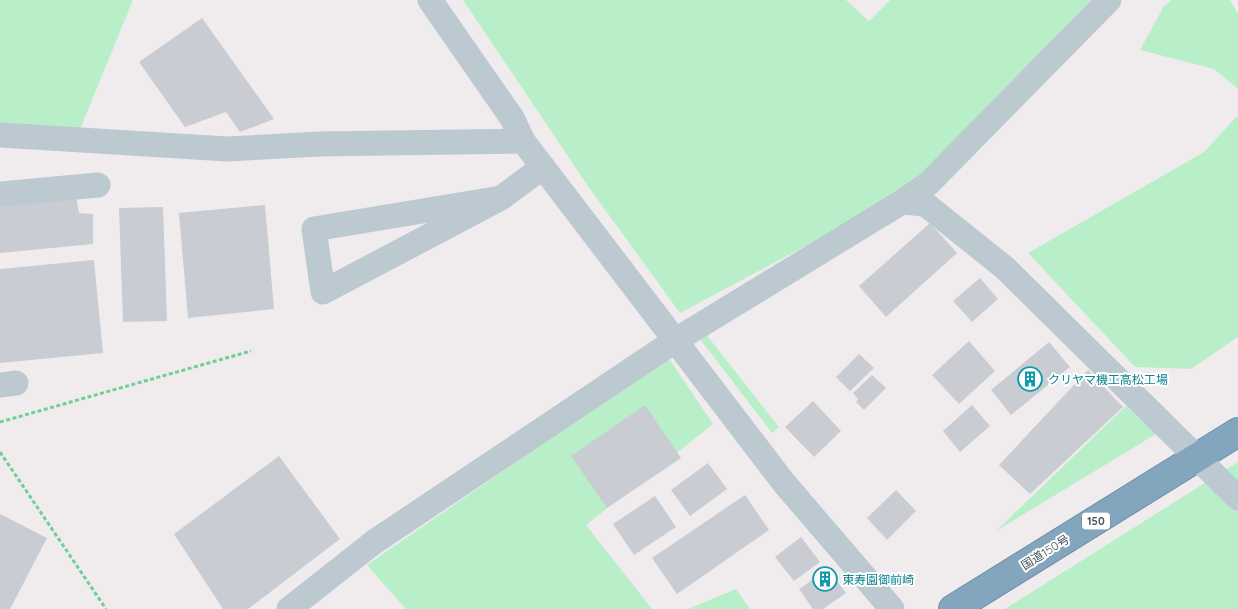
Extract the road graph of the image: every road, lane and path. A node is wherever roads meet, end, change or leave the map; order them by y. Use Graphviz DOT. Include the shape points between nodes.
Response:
graph roads {
  1 [pos="430,0"];
  2 [pos="1109,0"];
  3 [pos="0,135"];
  4 [pos="523,141"];
  5 [pos="543,167"];
  6 [pos="98,185"];
  7 [pos="0,194"];
  8 [pos="501,198"];
  9 [pos="902,202"];
  10 [pos="676,340"];
  11 [pos="251,351"];
  12 [pos="0,422"];
  13 [pos="1238,432"];
  14 [pos="0,452"];
  15 [pos="1198,458"];
  16 [pos="1238,498"];
  17 [pos="106,609"];
  18 [pos="289,609"];
  19 [pos="892,609"];
  20 [pos="953,609"];
  1 -- 4 [label="street" via="512,118"];
  2 -- 9 [label="street" via="928,184"];
  3 -- 4 [label="street" via="227,149"];
  4 -- 5 [label="street"];
  5 -- 8 [label="street"];
  5 -- 10 [label="street"];
  6 -- 7 [label="street"];
  8 -- 8 [label="street" via="314,229 323,292 357,274"];
  9 -- 10 [label="street"];
  9 -- 15 [label="street" via="925,204 1005,268"];
  10 -- 18 [label="street" via="374,542"];
  10 -- 19 [label="street" via="784,483"];
  11 -- 12 [label="path"];
  13 -- 15 [label="highway, 国道150号 / 150"];
  14 -- 17 [label="path"];
  15 -- 16 [label="street"];
  15 -- 20 [label="highway, 国道150号 / 150"];
}
